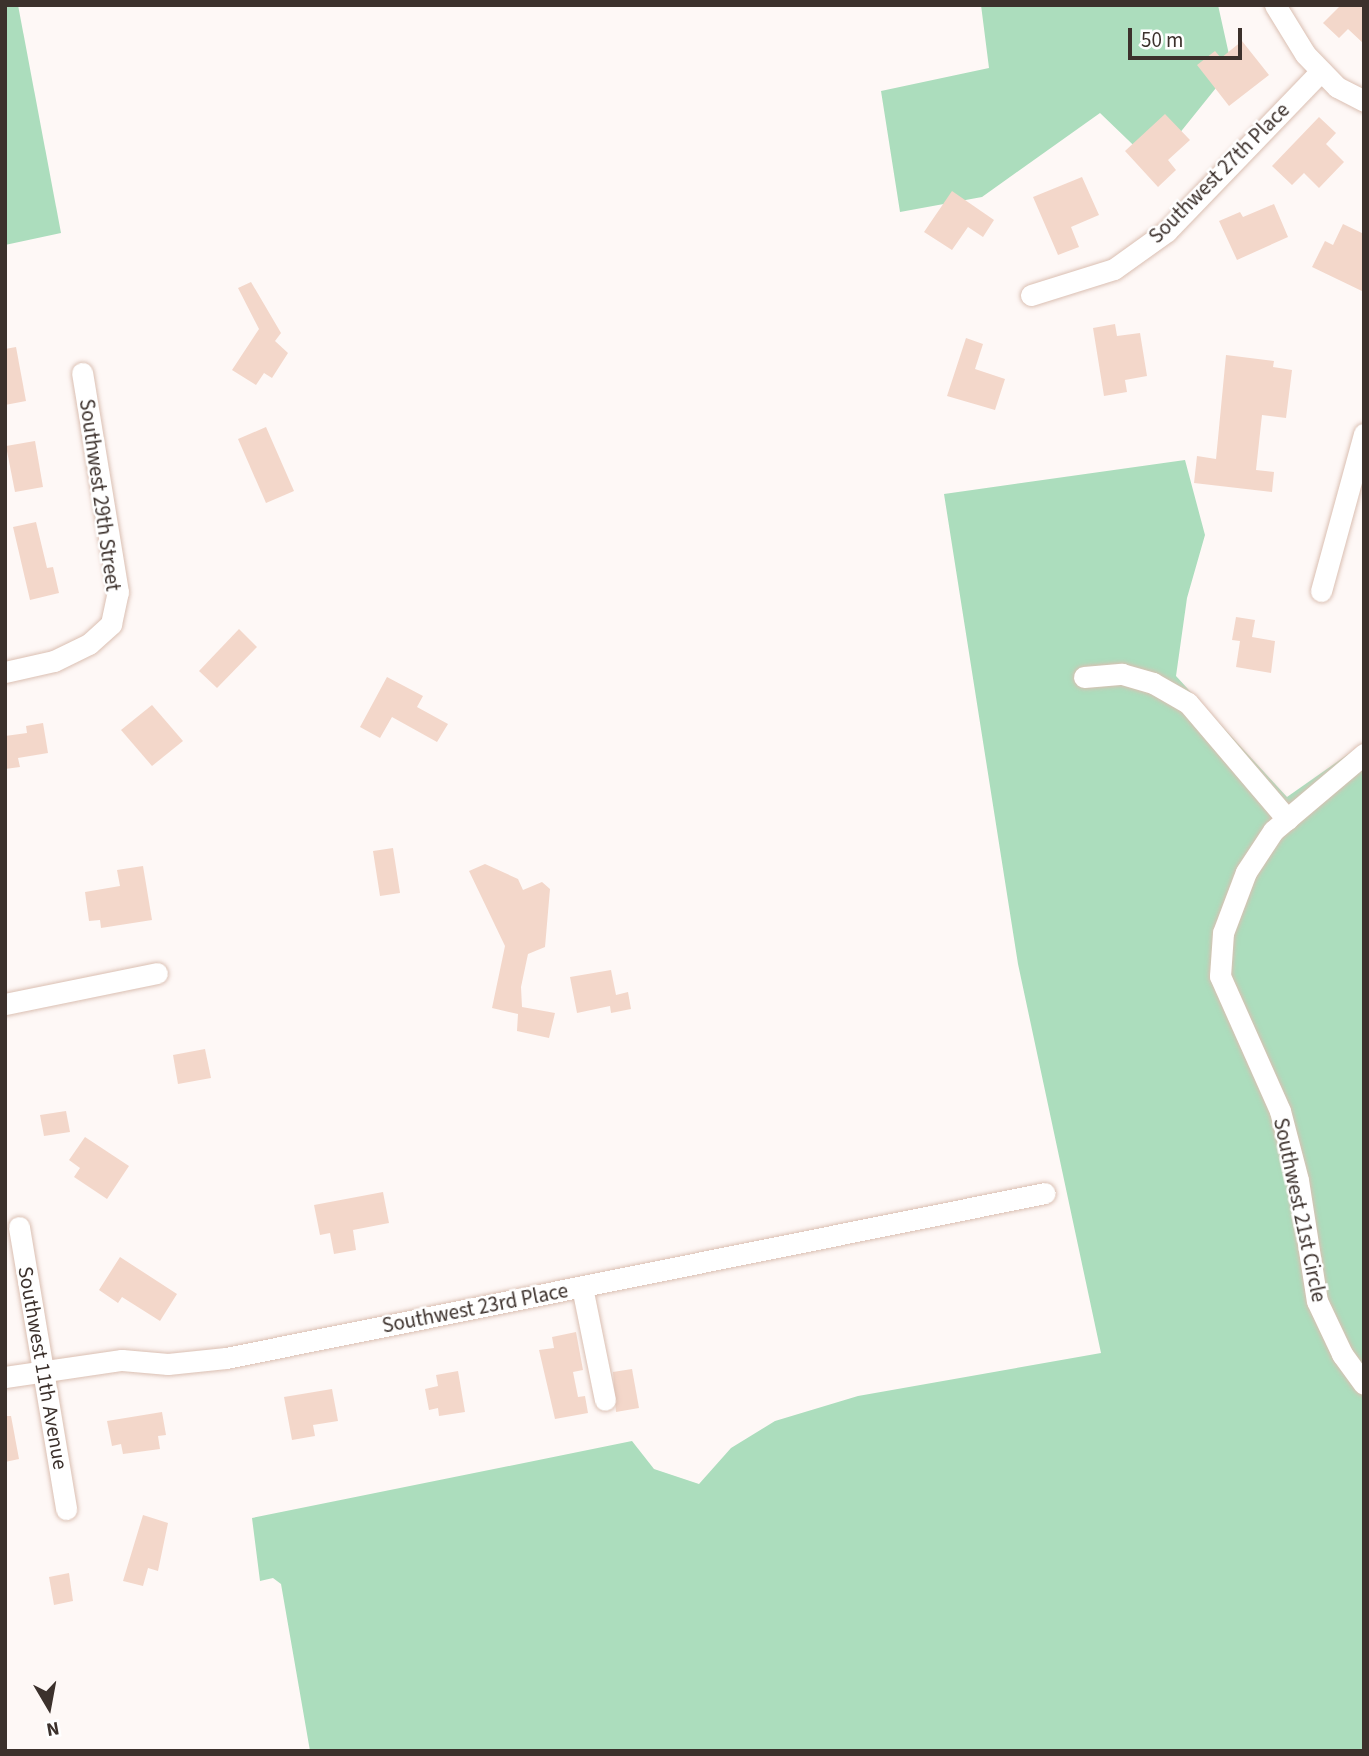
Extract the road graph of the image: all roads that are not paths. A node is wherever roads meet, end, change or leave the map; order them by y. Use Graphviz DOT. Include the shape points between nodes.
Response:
graph roads {
  1 [pos="1275,5"];
  2 [pos="1321,71"];
  3 [pos="1364,101"];
  4 [pos="1031,295"];
  5 [pos="82,373"];
  6 [pos="1364,433"];
  7 [pos="1321,591"];
  8 [pos="5,672"];
  9 [pos="1084,677"];
  10 [pos="1364,754"];
  11 [pos="1287,820"];
  12 [pos="157,973"];
  13 [pos="5,1004"];
  14 [pos="1045,1193"];
  15 [pos="19,1227"];
  16 [pos="582,1287"];
  17 [pos="44,1370"];
  18 [pos="5,1377"];
  19 [pos="1364,1384"];
  20 [pos="605,1400"];
  21 [pos="66,1509"];
  1 -- 2 [label="street"];
  2 -- 3 [label="street" via="1337,87"];
  2 -- 4 [label="street, Southwest 27th Place" via="1167,231 1114,269"];
  5 -- 8 [label="street, Southwest 29th Street" via="118,592 111,624 89,644 54,661"];
  6 -- 7 [label="street"];
  9 -- 11 [label="street" via="1122,674 1153,683 1188,703"];
  10 -- 11 [label="street, Southwest 21st Circle"];
  11 -- 19 [label="street, Southwest 21st Circle" via="1246,872 1223,933 1220,976 1280,1111 1298,1180 1317,1301 1342,1354"];
  12 -- 13 [label="street"];
  14 -- 16 [label="street, Southwest 23rd Place"];
  15 -- 17 [label="street, Southwest 11th Avenue"];
  16 -- 17 [label="street, Southwest 23rd Place" via="226,1358 168,1364 122,1360"];
  16 -- 20 [label="street"];
  17 -- 18 [label="street, Southwest 23rd Place"];
  17 -- 21 [label="street, Southwest 11th Avenue"];
}
